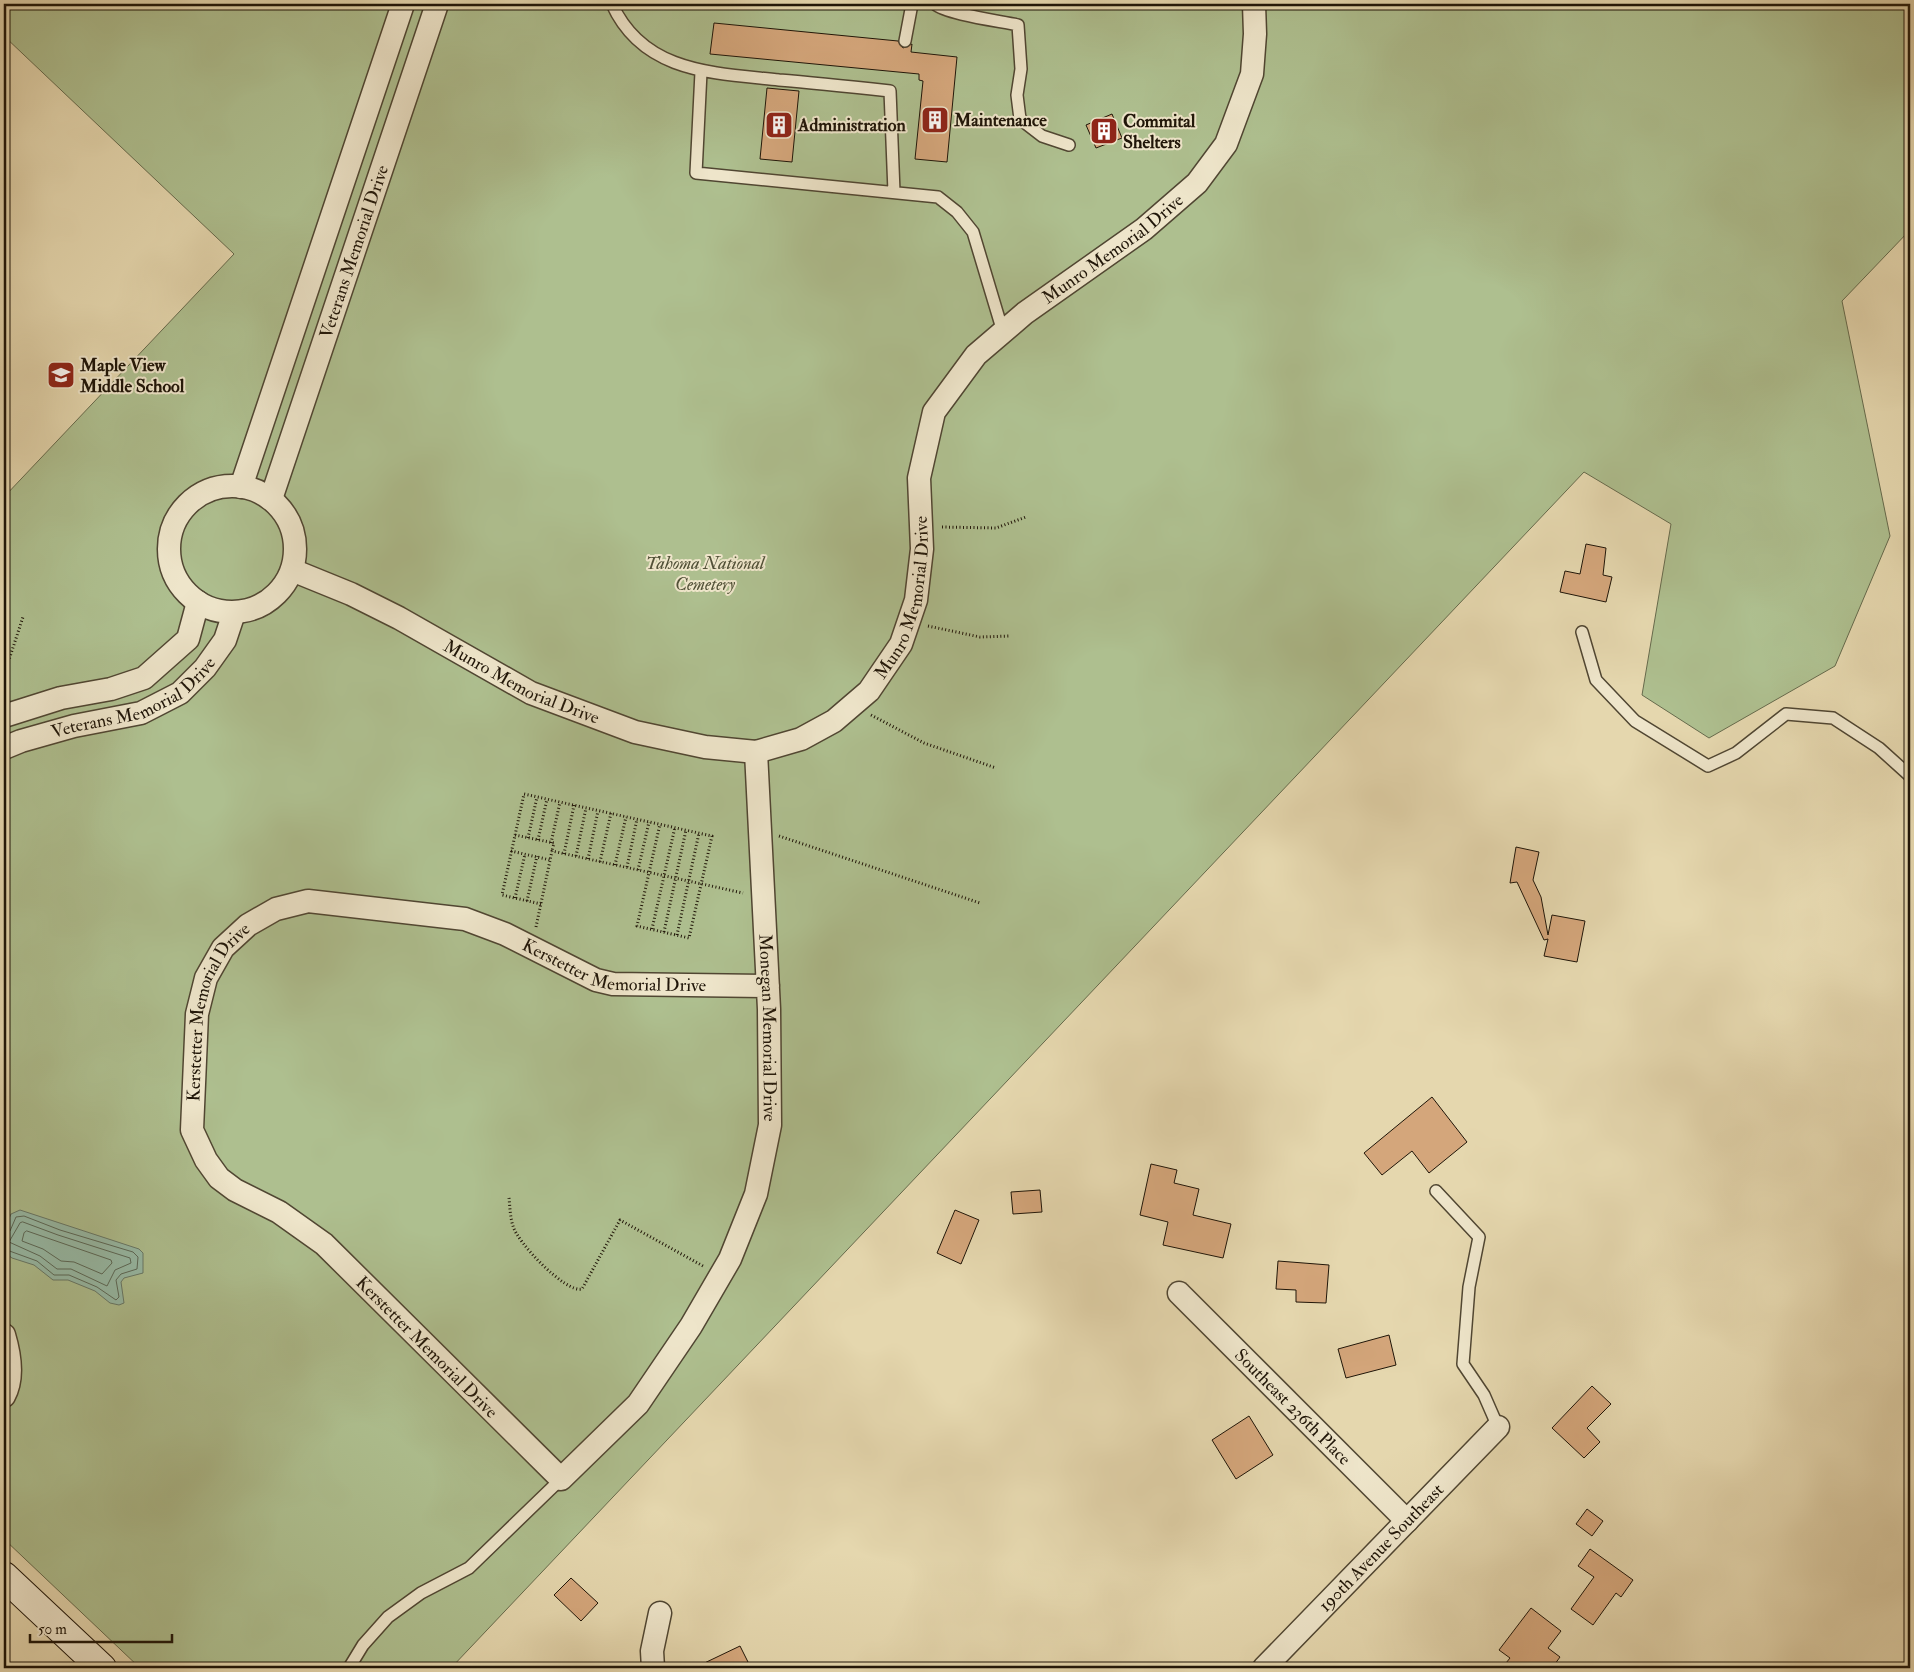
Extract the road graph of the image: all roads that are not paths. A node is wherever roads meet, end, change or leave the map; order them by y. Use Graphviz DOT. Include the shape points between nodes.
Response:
graph roads {
  1 [pos="403,4"];
  2 [pos="437,4"];
  3 [pos="612,4"];
  4 [pos="912,4"];
  5 [pos="935,4"];
  6 [pos="1254,4"];
  7 [pos="905,41"];
  8 [pos="701,72"];
  9 [pos="1069,145"];
  10 [pos="894,192"];
  11 [pos="1003,332"];
  12 [pos="241,487"];
  13 [pos="271,499"];
  14 [pos="292,570"];
  15 [pos="198,602"];
  16 [pos="234,613"];
  17 [pos="1582,632"];
  18 [pos="4,716"];
  19 [pos="4,748"];
  20 [pos="756,752"];
  21 [pos="1910,776"];
  22 [pos="768,986"];
  23 [pos="1436,1190"];
  24 [pos="1179,1293"];
  25 [pos="4,1335"];
  26 [pos="4,1396"];
  27 [pos="1498,1427"];
  28 [pos="561,1479"];
  29 [pos="1407,1521"];
  30 [pos="4,1576"];
  31 [pos="660,1613"];
  32 [pos="102,1668"];
  33 [pos="349,1668"];
  34 [pos="653,1668"];
  35 [pos="1264,1668"];
  1 -- 12 [label="street, Veterans Memorial Drive"];
  2 -- 13 [label="street, Veterans Memorial Drive"];
  3 -- 8 [label="lane" via="620,21 649,50"];
  4 -- 7 [label="lane"];
  5 -- 9 [label="lane" via="1018,25 1020,119 1042,136"];
  6 -- 11 [label="street, Munro Memorial Drive" via="1252,74 1226,144 1197,184 1144,229 1025,312"];
  8 -- 10 [label="lane" via="890,91"];
  8 -- 10 [label="lane" via="696,172"];
  10 -- 11 [label="lane" via="938,197 974,232"];
  11 -- 20 [label="street, Munro Memorial Drive" via="976,355 934,412 919,478 922,549 916,600 896,652 869,691 834,721 801,740"];
  12 -- 13 [label="street"];
  12 -- 15 [label="street" via="224,487 193,500 181,512 173,528 169,544 170,561 185,592"];
  13 -- 14 [label="street" via="291,526 295,548"];
  14 -- 16 [label="street" via="287,582 270,600 258,607"];
  14 -- 20 [label="street, Munro Memorial Drive" via="399,618 531,693 635,732 705,747"];
  15 -- 16 [label="street" via="215,610"];
  15 -- 18 [label="street, Veterans Memorial Drive" via="188,640 144,678"];
  16 -- 19 [label="street, Veterans Memorial Drive" via="225,640 205,668 180,693 141,713 74,726"];
  17 -- 21 [label="lane" via="1596,680 1635,721 1708,766 1736,753 1786,714 1833,718 1879,748"];
  20 -- 22 [label="street, Monegan Memorial Drive"];
  22 -- 28 [label="street, Monegan Memorial Drive" via="770,1125 756,1194 730,1259 691,1326 638,1404"];
  22 -- 28 [label="street, Kerstetter Memorial Drive" via="612,984 596,980 505,934 465,919 308,901 276,909 248,925 223,948 206,978 197,1014 192,1130 206,1160 219,1178 235,1190 280,1212 324,1244"];
  23 -- 27 [label="lane" via="1479,1237 1469,1287 1463,1364 1484,1395"];
  24 -- 29 [label="street, Southeast 236th Place"];
  25 -- 26 [label="street" via="11,1357"];
  27 -- 29 [label="street, 190th Avenue Southeast"];
  28 -- 33 [label="lane" via="469,1568 421,1593 388,1617 363,1645"];
  29 -- 35 [label="street, 190th Avenue Southeast"];
  30 -- 32 [label="main road"];
  31 -- 34 [label="street" via="652,1652"];
}
